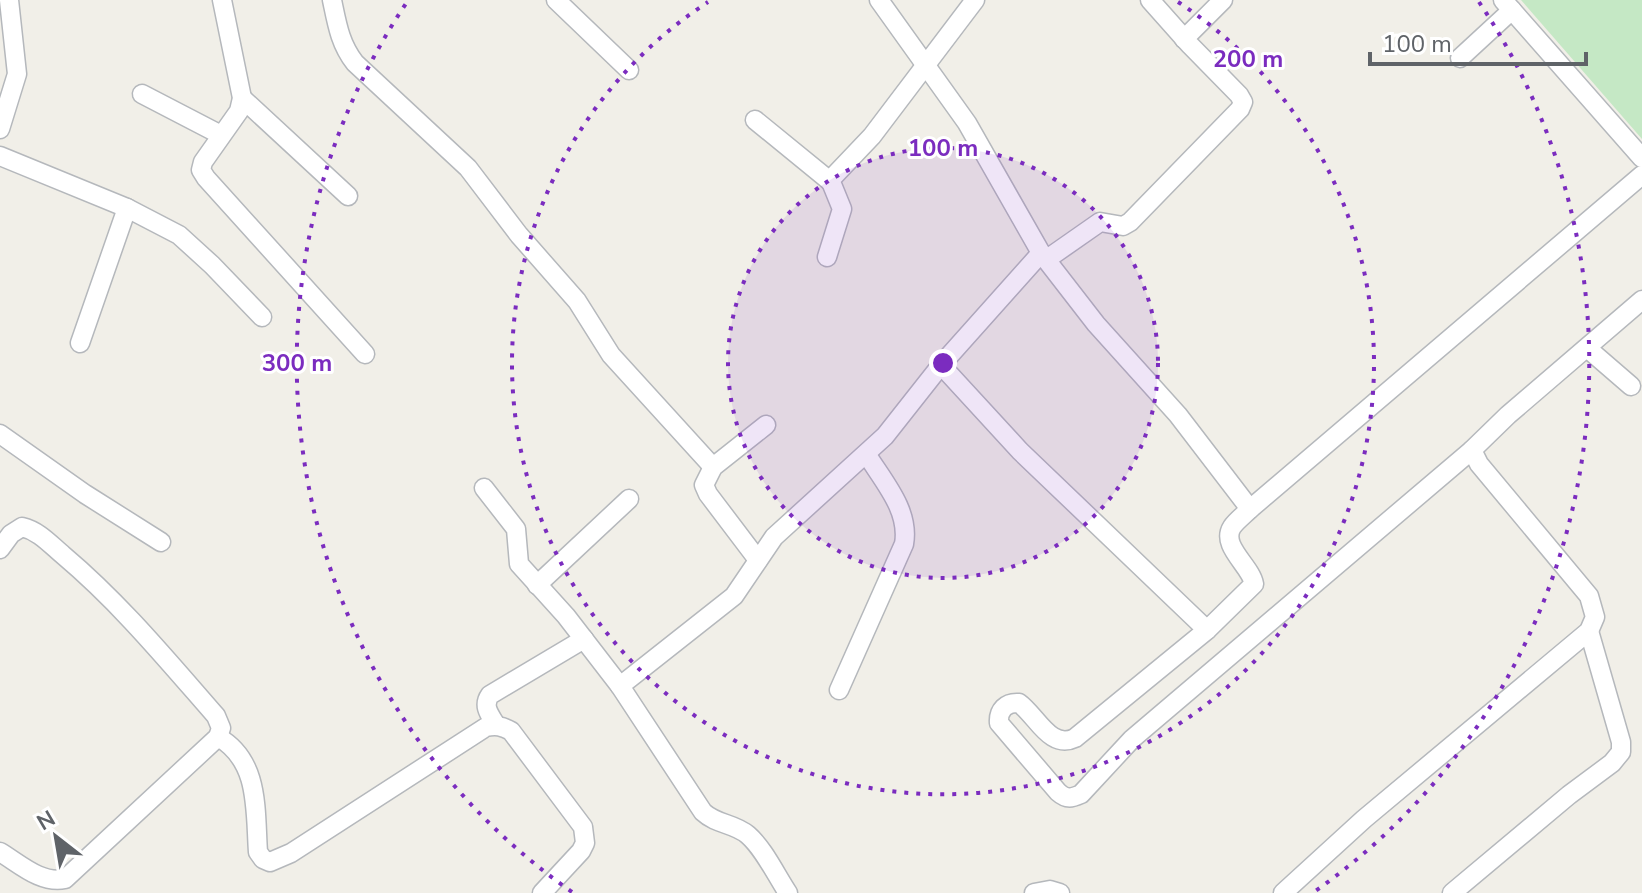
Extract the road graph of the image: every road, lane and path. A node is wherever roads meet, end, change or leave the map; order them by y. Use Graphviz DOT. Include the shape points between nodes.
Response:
graph roads {
  1 [pos="9,0"];
  2 [pos="222,0"];
  3 [pos="332,0"];
  4 [pos="556,0"];
  5 [pos="879,0"];
  6 [pos="1150,0"];
  7 [pos="1223,0"];
  8 [pos="964,5"];
  9 [pos="1508,5"];
  10 [pos="1184,39"];
  11 [pos="1460,58"];
  12 [pos="924,65"];
  13 [pos="629,70"];
  14 [pos="142,94"];
  15 [pos="242,98"];
  16 [pos="755,120"];
  17 [pos="0,129"];
  18 [pos="221,135"];
  19 [pos="0,156"];
  20 [pos="1642,158"];
  21 [pos="1642,175"];
  22 [pos="831,182"];
  23 [pos="348,196"];
  24 [pos="127,208"];
  25 [pos="1044,256"];
  26 [pos="827,257"];
  27 [pos="1642,300"];
  28 [pos="262,317"];
  29 [pos="80,343"];
  30 [pos="1587,348"];
  31 [pos="365,354"];
  32 [pos="941,365"];
  33 [pos="1631,386"];
  34 [pos="766,425"];
  35 [pos="0,434"];
  36 [pos="1472,450"];
  37 [pos="867,455"];
  38 [pos="713,467"];
  39 [pos="484,488"];
  40 [pos="629,499"];
  41 [pos="1250,509"];
  42 [pos="161,542"];
  43 [pos="0,549"];
  44 [pos="758,560"];
  45 [pos="537,585"];
  46 [pos="1207,630"];
  47 [pos="1589,631"];
  48 [pos="584,639"];
  49 [pos="620,686"];
  50 [pos="839,690"];
  51 [pos="496,725"];
  52 [pos="218,737"];
  53 [pos="0,852"];
  54 [pos="542,893"];
  55 [pos="788,893"];
  56 [pos="1034,893"];
  57 [pos="1060,893"];
  58 [pos="1283,893"];
  59 [pos="1452,893"];
  1 -- 17 [label="street" via="17,74"];
  2 -- 15 [label="street"];
  3 -- 38 [label="street" via="345,51 468,168 577,301 611,355"];
  4 -- 13 [label="street"];
  5 -- 12 [label="street"];
  6 -- 10 [label="street"];
  7 -- 10 [label="street"];
  8 -- 12 [label="street"];
  9 -- 11 [label="street"];
  9 -- 20 [label="street"];
  10 -- 25 [label="street" via="1239,95 1240,109 1130,222 1100,222"];
  12 -- 22 [label="street"];
  12 -- 25 [label="street" via="967,123"];
  14 -- 18 [label="street"];
  15 -- 18 [label="street"];
  15 -- 23 [label="street"];
  16 -- 22 [label="street"];
  18 -- 31 [label="street" via="203,162 206,178"];
  19 -- 24 [label="street"];
  21 -- 41 [label="street"];
  22 -- 26 [label="street" via="842,209"];
  24 -- 28 [label="street" via="179,235"];
  24 -- 29 [label="street"];
  25 -- 32 [label="street"];
  25 -- 41 [label="street"];
  27 -- 30 [label="street"];
  30 -- 33 [label="street"];
  30 -- 36 [label="street"];
  32 -- 37 [label="street"];
  32 -- 46 [label="street" via="1020,451"];
  34 -- 38 [label="street"];
  35 -- 42 [label="street"];
  36 -- 46 [label="street" via="1132,739 1081,794 1072,798 1058,792 999,723 1004,707 1019,703 1057,741 1075,738"];
  36 -- 47 [label="street" via="1589,596 1595,617"];
  37 -- 44 [label="street" via="796,515"];
  37 -- 50 [label="street" via="894,497 907,530"];
  38 -- 44 [label="street" via="704,485 708,494"];
  39 -- 45 [label="street" via="516,529 519,564"];
  40 -- 45 [label="street"];
  41 -- 46 [label="street" via="1228,536 1254,584"];
  43 -- 52 [label="street" via="22,527 31,530 98,585 216,716"];
  44 -- 49 [label="street" via="734,596"];
  45 -- 48 [label="street"];
  47 -- 58 [label="street"];
  47 -- 59 [label="street" via="1621,752"];
  48 -- 49 [label="street"];
  48 -- 51 [label="street" via="490,695 486,707"];
  49 -- 55 [label="street" via="703,812 749,835"];
  51 -- 52 [label="street" via="270,862 258,852 247,766 232,745"];
  51 -- 54 [label="street" via="511,731 583,827 581,851"];
  52 -- 53 [label="street" via="65,879 38,876"];
  56 -- 57 [label="street"];
}
